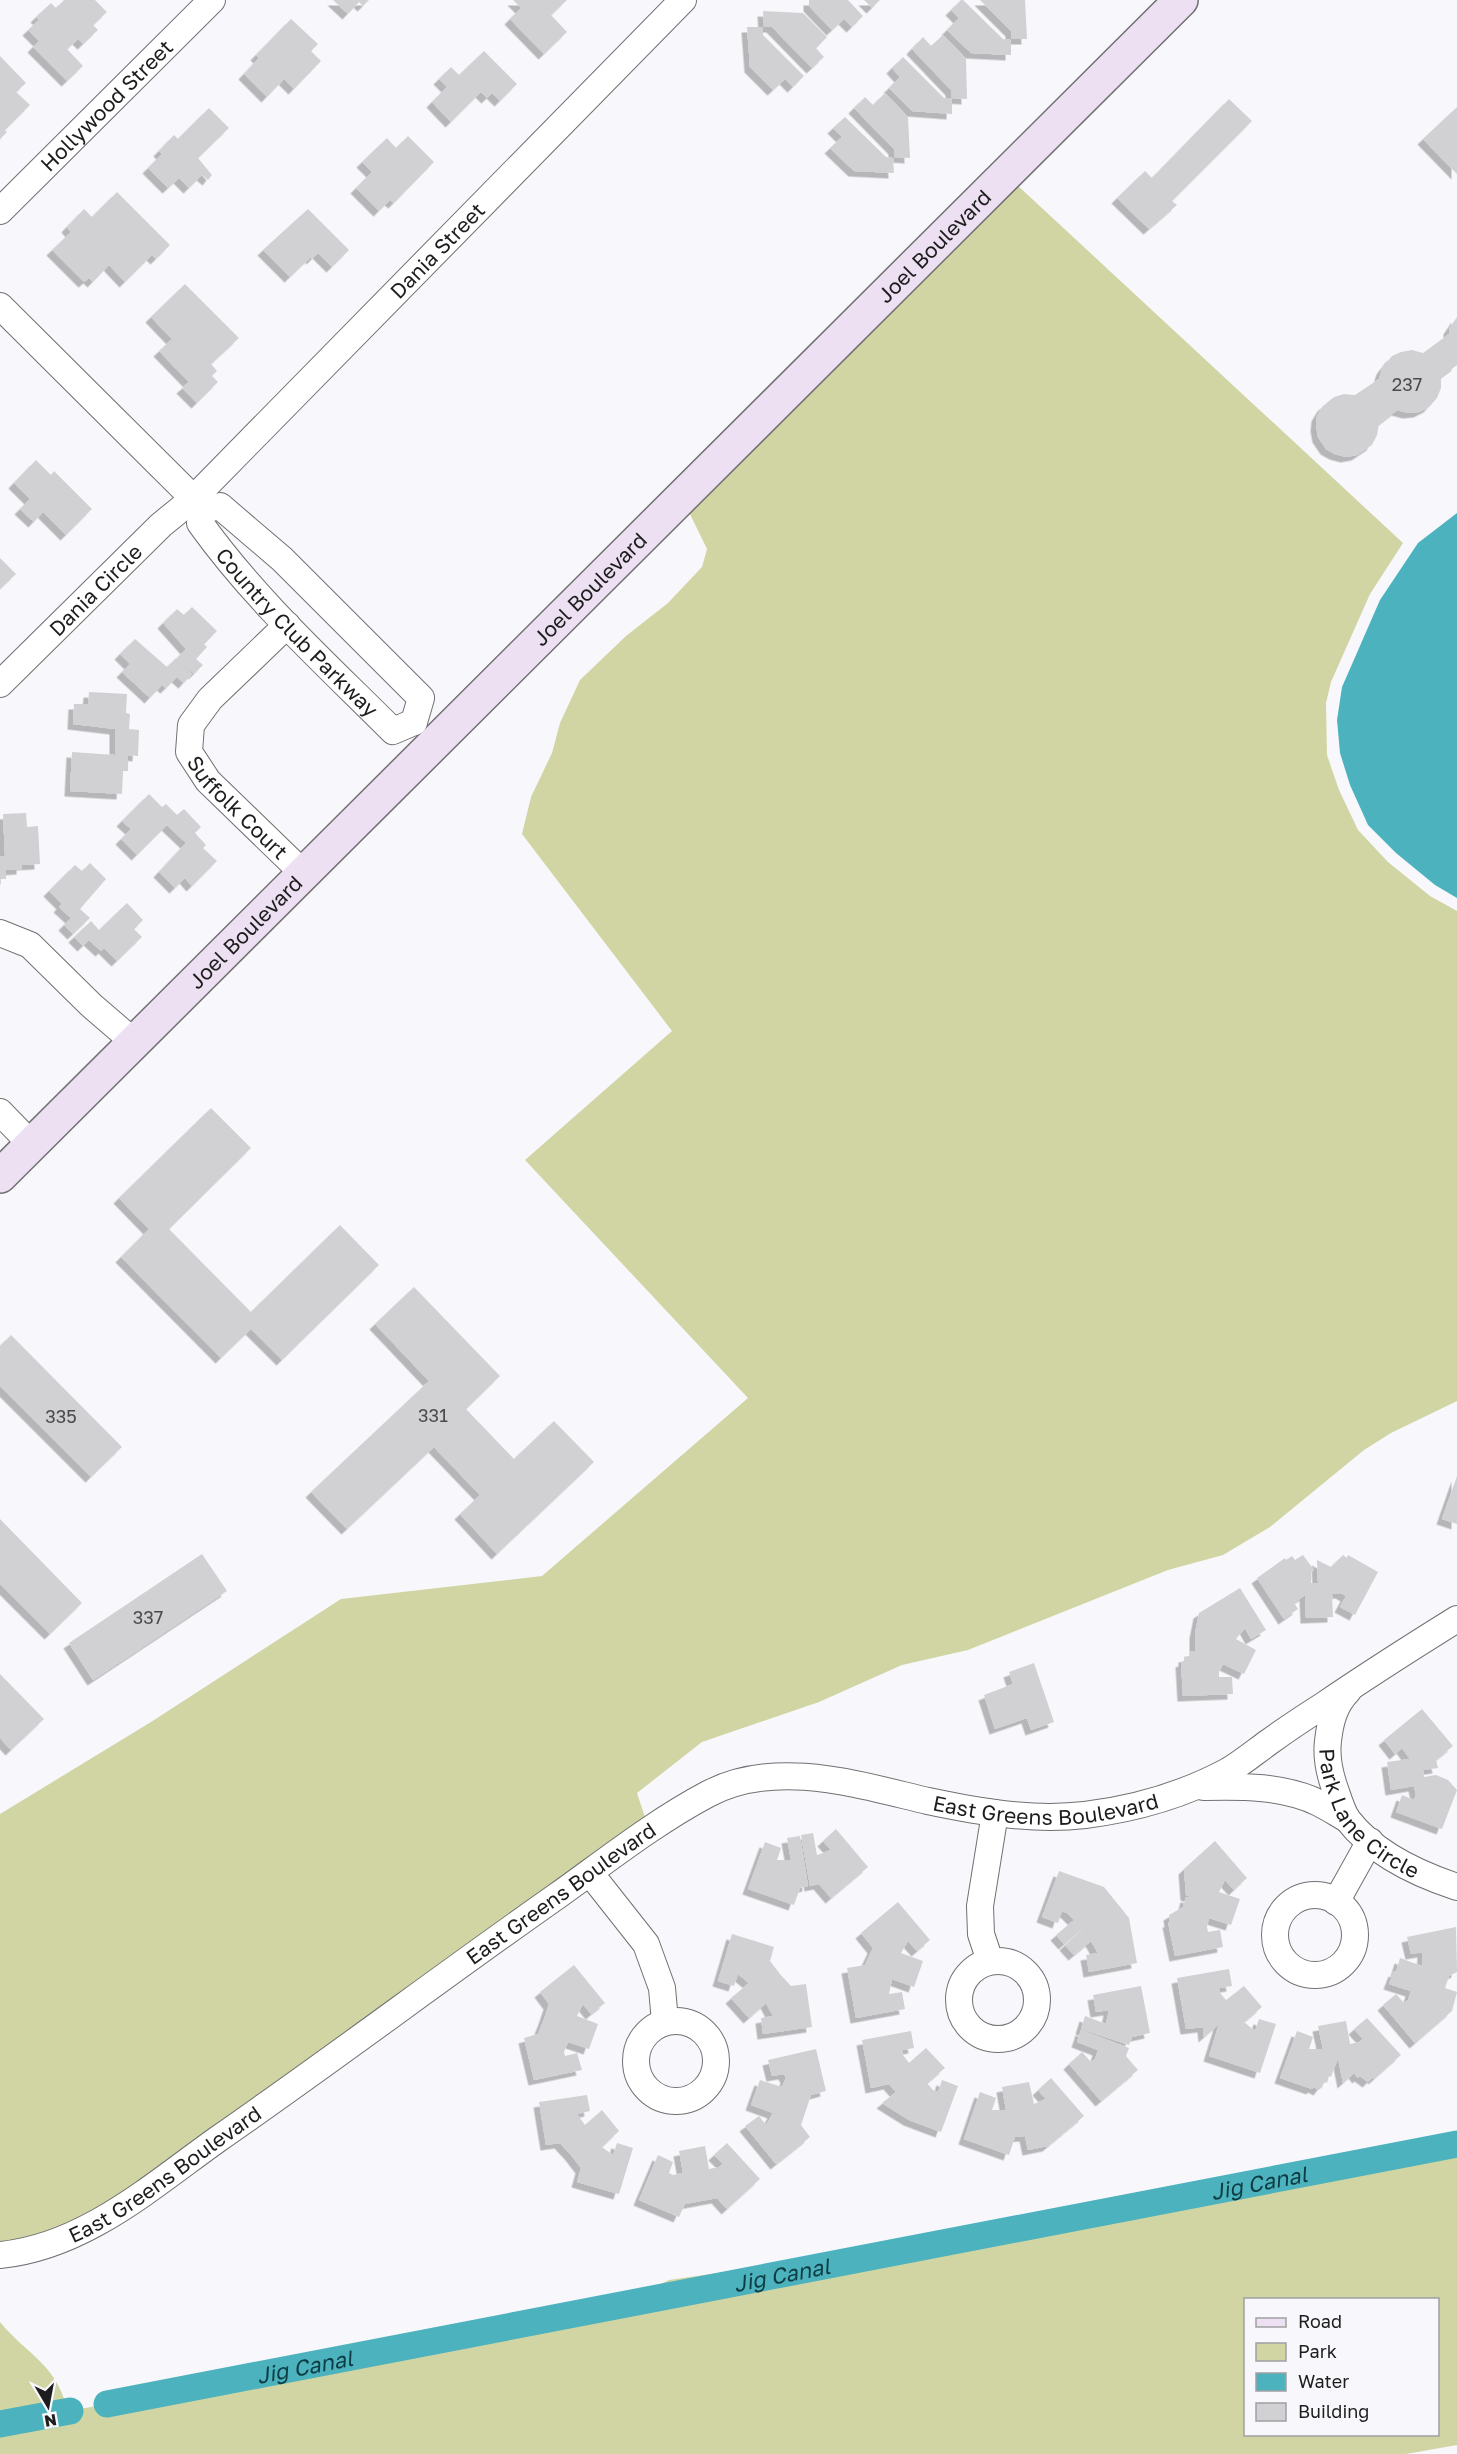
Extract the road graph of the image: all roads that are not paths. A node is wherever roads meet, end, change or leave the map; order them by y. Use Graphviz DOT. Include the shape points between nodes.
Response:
graph roads {
  1 [pos="212,0"];
  2 [pos="683,0"];
  3 [pos="1181,0"];
  4 [pos="0,211"];
  5 [pos="0,306"];
  6 [pos="198,504"];
  7 [pos="287,625"];
  8 [pos="0,684"];
  9 [pos="424,733"];
  10 [pos="304,874"];
  11 [pos="0,933"];
  12 [pos="135,1043"];
  13 [pos="0,1112"];
  14 [pos="32,1145"];
  15 [pos="0,1176"];
  16 [pos="1457,1619"];
  17 [pos="1359,1681"];
  18 [pos="1192,1788"];
  19 [pos="995,1813"];
  20 [pos="1347,1820"];
  21 [pos="1370,1841"];
  22 [pos="590,1873"];
  23 [pos="1457,1887"];
  24 [pos="1336,1902"];
  25 [pos="990,1961"];
  26 [pos="665,2022"];
  27 [pos="0,2255"];
  1 -- 4 [label="street, Hollywood Street"];
  2 -- 6 [label="street, Dania Street"];
  3 -- 9 [label="main road, Joel Boulevard"];
  5 -- 6 [label="street"];
  6 -- 7 [label="street, Country Club Parkway" via="200,523 227,560"];
  6 -- 8 [label="street, Dania Circle" via="161,525"];
  6 -- 9 [label="street, Country Club Parkway" via="220,506 282,559 421,698"];
  7 -- 9 [label="street, Country Club Parkway" via="393,731"];
  7 -- 10 [label="street, Suffolk Court" via="210,699 191,725 189,752 208,781"];
  9 -- 10 [label="main road, Joel Boulevard"];
  10 -- 12 [label="main road, Joel Boulevard"];
  11 -- 12 [label="street" via="30,945"];
  12 -- 14 [label="main road, Joel Boulevard"];
  13 -- 14 [label="street"];
  14 -- 15 [label="main road, Joel Boulevard"];
  16 -- 17 [label="street"];
  17 -- 18 [label="street, East Greens Boulevard" via="1231,1769"];
  17 -- 20 [label="street, Park Lane Circle" via="1333,1713 1327,1751 1329,1771"];
  18 -- 19 [label="street, East Greens Boulevard" via="1088,1815 1052,1818"];
  18 -- 20 [label="street, East Greens Boulevard" via="1240,1786 1294,1794 1318,1802"];
  19 -- 22 [label="street, East Greens Boulevard" via="837,1781 779,1777 746,1780 685,1806"];
  19 -- 25 [label="street" via="980,1906 981,1934"];
  20 -- 21 [label="street, Park Lane Circle"];
  21 -- 23 [label="street, Park Lane Circle" via="1402,1864"];
  21 -- 24 [label="street"];
  22 -- 26 [label="street" via="646,1944 662,1988"];
  22 -- 27 [label="street, East Greens Boulevard" via="106,2217 40,2248"];
}
